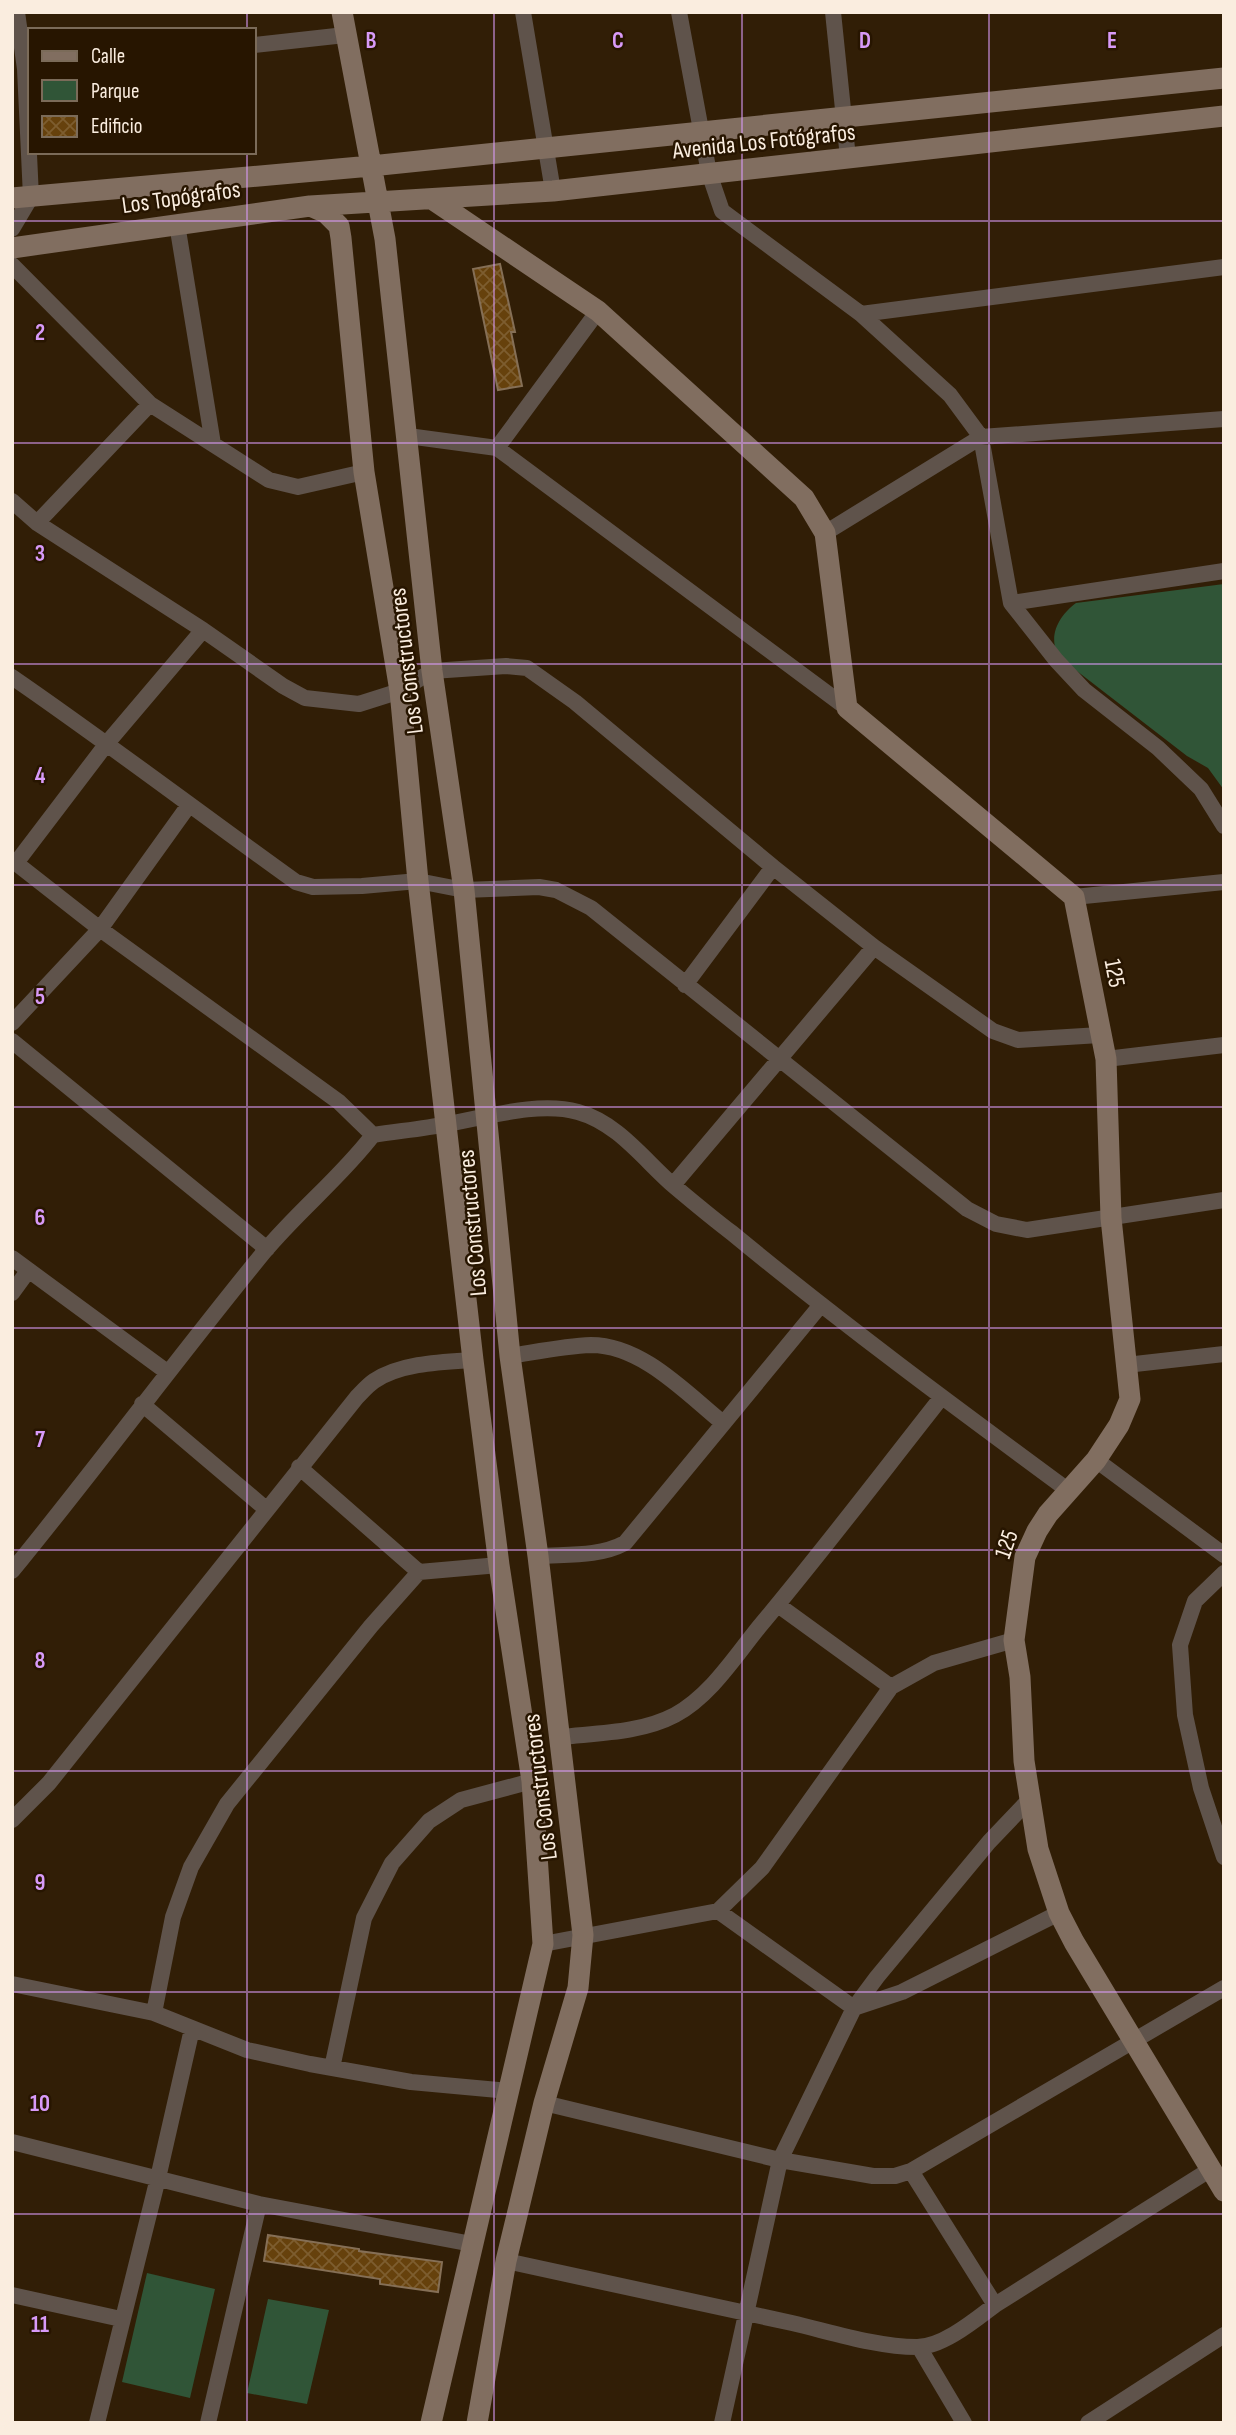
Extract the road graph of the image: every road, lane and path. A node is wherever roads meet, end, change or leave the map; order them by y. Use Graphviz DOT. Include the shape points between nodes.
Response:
graph roads {
  1 [pos="17,12"];
  2 [pos="342,12"];
  3 [pos="523,12"];
  4 [pos="679,12"];
  5 [pos="833,12"];
  6 [pos="345,35"];
  7 [pos="256,45"];
  8 [pos="22,69"];
  9 [pos="1224,78"];
  10 [pos="1224,116"];
  11 [pos="844,117"];
  12 [pos="701,132"];
  13 [pos="546,148"];
  14 [pos="848,158"];
  15 [pos="371,166"];
  16 [pos="709,173"];
  17 [pos="553,191"];
  18 [pos="22,197"];
  19 [pos="432,199"];
  20 [pos="378,202"];
  21 [pos="310,206"];
  22 [pos="177,224"];
  23 [pos="12,229"];
  24 [pos="12,248"];
  25 [pos="12,265"];
  26 [pos="1224,267"];
  27 [pos="598,311"];
  28 [pos="861,314"];
  29 [pos="150,404"];
  30 [pos="1224,419"];
  31 [pos="408,436"];
  32 [pos="981,437"];
  33 [pos="213,444"];
  34 [pos="497,448"];
  35 [pos="364,472"];
  36 [pos="12,501"];
  37 [pos="37,523"];
  38 [pos="825,533"];
  39 [pos="1224,571"];
  40 [pos="1011,603"];
  41 [pos="204,630"];
  42 [pos="432,671"];
  43 [pos="12,677"];
  44 [pos="400,691"];
  45 [pos="847,708"];
  46 [pos="108,742"];
  47 [pos="189,805"];
  48 [pos="1224,826"];
  49 [pos="14,862"];
  50 [pos="773,867"];
  51 [pos="418,881"];
  52 [pos="1224,882"];
  53 [pos="464,890"];
  54 [pos="1074,897"];
  55 [pos="100,929"];
  56 [pos="874,947"];
  57 [pos="685,985"];
  58 [pos="12,1023"];
  59 [pos="1100,1035"];
  60 [pos="12,1041"];
  61 [pos="1224,1045"];
  62 [pos="778,1059"];
  63 [pos="1106,1059"];
  64 [pos="488,1116"];
  65 [pos="447,1124"];
  66 [pos="373,1135"];
  67 [pos="673,1185"];
  68 [pos="1224,1200"];
  69 [pos="1111,1218"];
  70 [pos="267,1249"];
  71 [pos="12,1258"];
  72 [pos="28,1271"];
  73 [pos="12,1293"];
  74 [pos="820,1306"];
  75 [pos="1224,1354"];
  76 [pos="510,1356"];
  77 [pos="473,1360"];
  78 [pos="1126,1365"];
  79 [pos="167,1372"];
  80 [pos="941,1398"];
  81 [pos="142,1404"];
  82 [pos="723,1423"];
  83 [pos="1096,1460"];
  84 [pos="299,1467"];
  85 [pos="1069,1491"];
  86 [pos="266,1509"];
  87 [pos="1224,1555"];
  88 [pos="538,1556"];
  89 [pos="499,1565"];
  90 [pos="12,1571"];
  91 [pos="419,1572"];
  92 [pos="1224,1573"];
  93 [pos="778,1605"];
  94 [pos="1014,1640"];
  95 [pos="891,1687"];
  96 [pos="561,1737"];
  97 [pos="532,1781"];
  98 [pos="1029,1800"];
  99 [pos="12,1820"];
  100 [pos="1224,1857"];
  101 [pos="718,1911"];
  102 [pos="1059,1913"];
  103 [pos="583,1936"];
  104 [pos="543,1944"];
  105 [pos="12,1984"];
  106 [pos="1224,1988"];
  107 [pos="854,2008"];
  108 [pos="154,2013"];
  109 [pos="192,2029"];
  110 [pos="1134,2040"];
  111 [pos="332,2068"];
  112 [pos="509,2091"];
  113 [pos="544,2103"];
  114 [pos="12,2143"];
  115 [pos="780,2160"];
  116 [pos="1211,2169"];
  117 [pos="911,2171"];
  118 [pos="158,2178"];
  119 [pos="1224,2191"];
  120 [pos="259,2204"];
  121 [pos="472,2244"];
  122 [pos="506,2261"];
  123 [pos="12,2295"];
  124 [pos="995,2305"];
  125 [pos="747,2314"];
  126 [pos="121,2319"];
  127 [pos="1224,2335"];
  128 [pos="919,2347"];
  129 [pos="97,2423"];
  130 [pos="208,2423"];
  131 [pos="431,2423"];
  132 [pos="477,2423"];
  133 [pos="722,2423"];
  134 [pos="964,2423"];
  135 [pos="1088,2423"];
  1 -- 8 [label="street"];
  2 -- 6 [label="main road, Los Constructores"];
  3 -- 13 [label="street"];
  4 -- 12 [label="street"];
  5 -- 11 [label="street"];
  6 -- 7 [label="street"];
  6 -- 15 [label="main road, Los Constructores"];
  8 -- 18 [label="street"];
  9 -- 11 [label="main road, Los Topógrafos"];
  10 -- 14 [label="main road, Avenida Los Fotógrafos"];
  11 -- 12 [label="main road, Los Topógrafos"];
  11 -- 14 [label="street"];
  12 -- 13 [label="main road, Los Topógrafos"];
  12 -- 16 [label="street"];
  13 -- 15 [label="main road, Los Topógrafos"];
  13 -- 17 [label="street"];
  14 -- 16 [label="main road, Avenida Los Fotógrafos"];
  15 -- 18 [label="main road, Los Topógrafos"];
  15 -- 20 [label="main road, Los Constructores"];
  16 -- 17 [label="main road, Avenida Los Fotógrafos"];
  16 -- 28 [label="street" via="722,211"];
  17 -- 19 [label="main road, Avenida Los Fotógrafos"];
  18 -- 23 [label="street"];
  19 -- 20 [label="main road, Avenida Los Fotógrafos"];
  19 -- 27 [label="main road"];
  20 -- 21 [label="main road, Avenida Los Fotógrafos"];
  20 -- 31 [label="main road, Los Constructores"];
  21 -- 22 [label="main road, Los Topógrafos"];
  21 -- 35 [label="main road, Los Constructores" via="339,226"];
  22 -- 24 [label="main road, Los Topógrafos"];
  22 -- 33 [label="street"];
  25 -- 29 [label="street"];
  26 -- 28 [label="street"];
  27 -- 34 [label="street"];
  27 -- 38 [label="main road" via="804,498"];
  28 -- 32 [label="street" via="950,395"];
  29 -- 33 [label="street"];
  29 -- 37 [label="street"];
  30 -- 32 [label="street"];
  31 -- 34 [label="street"];
  31 -- 42 [label="main road, Los Constructores"];
  32 -- 38 [label="street"];
  32 -- 40 [label="street"];
  33 -- 35 [label="street" via="269,480 298,487"];
  34 -- 45 [label="street"];
  35 -- 44 [label="main road, Los Constructores"];
  36 -- 37 [label="street"];
  37 -- 41 [label="street"];
  38 -- 45 [label="main road"];
  39 -- 40 [label="street"];
  40 -- 48 [label="street" via="1083,690 1158,748 1201,789"];
  41 -- 44 [label="street" via="305,698 359,704"];
  41 -- 46 [label="street"];
  42 -- 44 [label="street"];
  42 -- 50 [label="street" via="527,668 575,702"];
  42 -- 53 [label="main road, Los Constructores"];
  43 -- 46 [label="street"];
  44 -- 51 [label="main road, Los Constructores"];
  45 -- 54 [label="main road"];
  46 -- 47 [label="street"];
  46 -- 49 [label="street"];
  47 -- 51 [label="street" via="296,882 333,887"];
  47 -- 55 [label="street"];
  49 -- 55 [label="street"];
  50 -- 56 [label="street"];
  50 -- 57 [label="street"];
  51 -- 53 [label="street"];
  51 -- 65 [label="main road, Los Constructores"];
  52 -- 54 [label="street"];
  53 -- 57 [label="street" via="522,886 556,890 591,908"];
  53 -- 64 [label="main road, Los Constructores"];
  54 -- 59 [label="main road, 125"];
  55 -- 58 [label="street"];
  55 -- 66 [label="street" via="339,1102"];
  56 -- 59 [label="street" via="993,1031 1018,1040"];
  56 -- 62 [label="street"];
  57 -- 62 [label="street"];
  59 -- 63 [label="main road, 125"];
  60 -- 70 [label="street"];
  61 -- 63 [label="street"];
  62 -- 67 [label="street"];
  62 -- 69 [label="street" via="967,1209 996,1224 1027,1230"];
  63 -- 69 [label="main road, 125"];
  64 -- 65 [label="street"];
  64 -- 67 [label="street" via="543,1109 581,1112 619,1134"];
  64 -- 76 [label="main road, Los Constructores"];
  65 -- 66 [label="street"];
  65 -- 77 [label="main road, Los Constructores"];
  66 -- 70 [label="street"];
  67 -- 74 [label="street"];
  68 -- 69 [label="street"];
  69 -- 78 [label="main road, 125"];
  70 -- 79 [label="street"];
  71 -- 72 [label="street"];
  72 -- 73 [label="street"];
  72 -- 79 [label="street"];
  74 -- 80 [label="street"];
  74 -- 82 [label="street"];
  75 -- 78 [label="street"];
  76 -- 82 [label="street" via="591,1345 619,1349 664,1376"];
  76 -- 88 [label="main road, Los Constructores"];
  77 -- 84 [label="street" via="415,1367 374,1381"];
  77 -- 89 [label="main road, Los Constructores"];
  78 -- 83 [label="main road, 125" via="1130,1399"];
  79 -- 81 [label="street"];
  80 -- 85 [label="street"];
  80 -- 93 [label="street"];
  81 -- 86 [label="street"];
  81 -- 90 [label="street"];
  82 -- 88 [label="street" via="625,1543 596,1552"];
  83 -- 85 [label="main road, 125"];
  83 -- 87 [label="street"];
  84 -- 86 [label="street"];
  84 -- 91 [label="street"];
  85 -- 94 [label="main road, 125" via="1048,1514 1025,1558"];
  86 -- 99 [label="street" via="49,1783"];
  88 -- 96 [label="main road, Los Constructores"];
  89 -- 91 [label="street"];
  89 -- 97 [label="main road, Los Constructores"];
  91 -- 108 [label="street" via="227,1804 191,1867 177,1905"];
  92 -- 100 [label="street" via="1195,1601 1180,1645 1185,1715 1200,1788"];
  93 -- 95 [label="street"];
  93 -- 96 [label="street" via="708,1689 675,1715 636,1728"];
  94 -- 95 [label="street" via="934,1663"];
  94 -- 98 [label="main road, 125"];
  95 -- 101 [label="street" via="762,1868"];
  96 -- 103 [label="main road, Los Constructores"];
  97 -- 104 [label="main road, Los Constructores"];
  97 -- 111 [label="street" via="461,1800 429,1821 392,1863 364,1919"];
  98 -- 102 [label="main road, 125" via="1038,1849"];
  98 -- 107 [label="street" via="989,1842"];
  101 -- 103 [label="street"];
  101 -- 107 [label="street"];
  102 -- 107 [label="street" via="902,1992"];
  102 -- 110 [label="main road, 125"];
  103 -- 104 [label="street"];
  103 -- 113 [label="main road, Los Constructores" via="578,1988"];
  104 -- 112 [label="main road, Los Constructores"];
  105 -- 108 [label="street"];
  106 -- 110 [label="street"];
  107 -- 115 [label="street"];
  108 -- 109 [label="street"];
  109 -- 111 [label="street" via="247,2050"];
  109 -- 118 [label="street"];
  110 -- 116 [label="main road, 125"];
  110 -- 117 [label="street"];
  111 -- 112 [label="street" via="411,2082"];
  112 -- 121 [label="main road, Los Constructores"];
  113 -- 115 [label="street"];
  113 -- 122 [label="main road, Los Constructores"];
  114 -- 118 [label="street"];
  115 -- 117 [label="street" via="873,2176"];
  115 -- 125 [label="street"];
  116 -- 119 [label="main road, 125"];
  116 -- 124 [label="street"];
  117 -- 124 [label="street"];
  118 -- 120 [label="street"];
  118 -- 126 [label="street"];
  120 -- 121 [label="street"];
  120 -- 130 [label="street"];
  121 -- 131 [label="main road, Los Constructores"];
  122 -- 125 [label="street"];
  122 -- 132 [label="main road, Los Constructores"];
  123 -- 126 [label="street"];
  124 -- 128 [label="street" via="965,2328"];
  125 -- 128 [label="street"];
  125 -- 133 [label="street"];
  126 -- 129 [label="street"];
  127 -- 135 [label="street"];
  128 -- 134 [label="street"];
}
